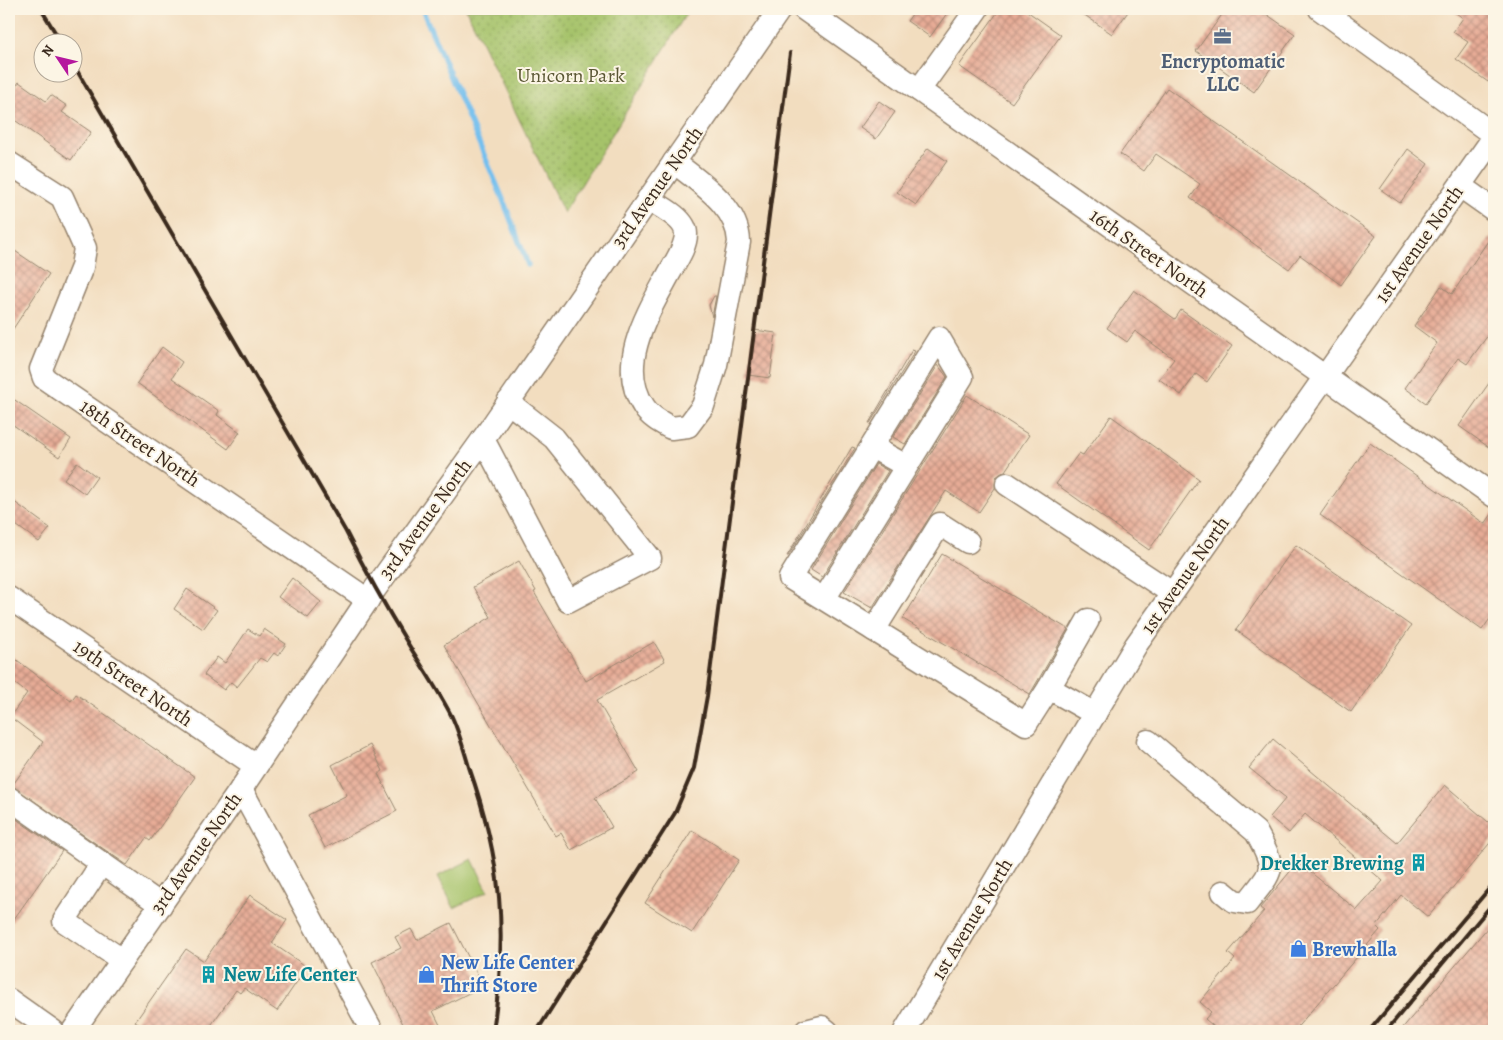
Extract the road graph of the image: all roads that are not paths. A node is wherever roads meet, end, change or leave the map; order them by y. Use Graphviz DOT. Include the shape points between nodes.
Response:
graph roads {
  1 [pos="804,9"];
  2 [pos="977,9"];
  3 [pos="1320,9"];
  4 [pos="771,12"];
  5 [pos="919,90"];
  6 [pos="1494,136"];
  7 [pos="674,162"];
  8 [pos="9,163"];
  9 [pos="1460,186"];
  10 [pos="648,199"];
  11 [pos="1494,210"];
  12 [pos="1324,378"];
  13 [pos="508,402"];
  14 [pos="483,439"];
  15 [pos="872,446"];
  16 [pos="906,466"];
  17 [pos="1008,484"];
  18 [pos="1494,496"];
  19 [pos="968,542"];
  20 [pos="1172,592"];
  21 [pos="9,598"];
  22 [pos="824,599"];
  23 [pos="368,600"];
  24 [pos="1088,620"];
  25 [pos="874,630"];
  26 [pos="1049,688"];
  27 [pos="1095,714"];
  28 [pos="1148,741"];
  29 [pos="256,766"];
  30 [pos="241,789"];
  31 [pos="9,798"];
  32 [pos="102,863"];
  33 [pos="1223,892"];
  34 [pos="161,905"];
  35 [pos="122,960"];
  36 [pos="9,1000"];
  37 [pos="53,1031"];
  38 [pos="72,1031"];
  39 [pos="372,1031"];
  40 [pos="806,1031"];
  41 [pos="827,1031"];
  42 [pos="905,1031"];
  1 -- 5 [label="street, 16th Street North"];
  2 -- 5 [label="street"];
  3 -- 6 [label="street"];
  4 -- 7 [label="street, 3rd Avenue North"];
  5 -- 12 [label="street, 16th Street North"];
  6 -- 9 [label="street, 1st Avenue North"];
  7 -- 10 [label="street, 3rd Avenue North"];
  7 -- 10 [label="street" via="728,208 739,230 716,365 703,406 688,426 671,428 657,420 644,407 636,386 632,363 645,318 683,247 686,233 682,224 669,212"];
  8 -- 23 [label="street, 18th Street North" via="62,197 85,248 82,267 41,369 44,378"];
  9 -- 11 [label="street"];
  9 -- 12 [label="street, 1st Avenue North"];
  10 -- 13 [label="street, 3rd Avenue North"];
  12 -- 18 [label="street, 16th Street North"];
  12 -- 20 [label="street, 1st Avenue North"];
  13 -- 14 [label="street, 3rd Avenue North"];
  13 -- 14 [label="street" via="554,438 650,558 568,601"];
  14 -- 23 [label="street, 3rd Avenue North"];
  15 -- 16 [label="street"];
  15 -- 16 [label="street" via="939,338 962,377"];
  15 -- 22 [label="street" via="790,578"];
  16 -- 22 [label="street"];
  17 -- 20 [label="street"];
  19 -- 25 [label="street" via="940,524"];
  20 -- 27 [label="street, 1st Avenue North"];
  21 -- 29 [label="street, 19th Street North"];
  22 -- 25 [label="street"];
  23 -- 29 [label="street, 3rd Avenue North"];
  24 -- 26 [label="street"];
  25 -- 26 [label="street" via="1026,724"];
  26 -- 27 [label="street"];
  27 -- 42 [label="street, 1st Avenue North"];
  28 -- 33 [label="street" via="1256,832 1271,862 1269,875 1247,902 1234,901"];
  29 -- 30 [label="street, 3rd Avenue North"];
  30 -- 34 [label="street, 3rd Avenue North"];
  30 -- 39 [label="street"];
  31 -- 32 [label="street"];
  32 -- 34 [label="street"];
  32 -- 35 [label="street" via="64,922"];
  34 -- 35 [label="street, 3rd Avenue North"];
  35 -- 38 [label="street, 3rd Avenue North"];
  36 -- 37 [label="street"];
  40 -- 41 [label="street" via="822,1027"];
}
